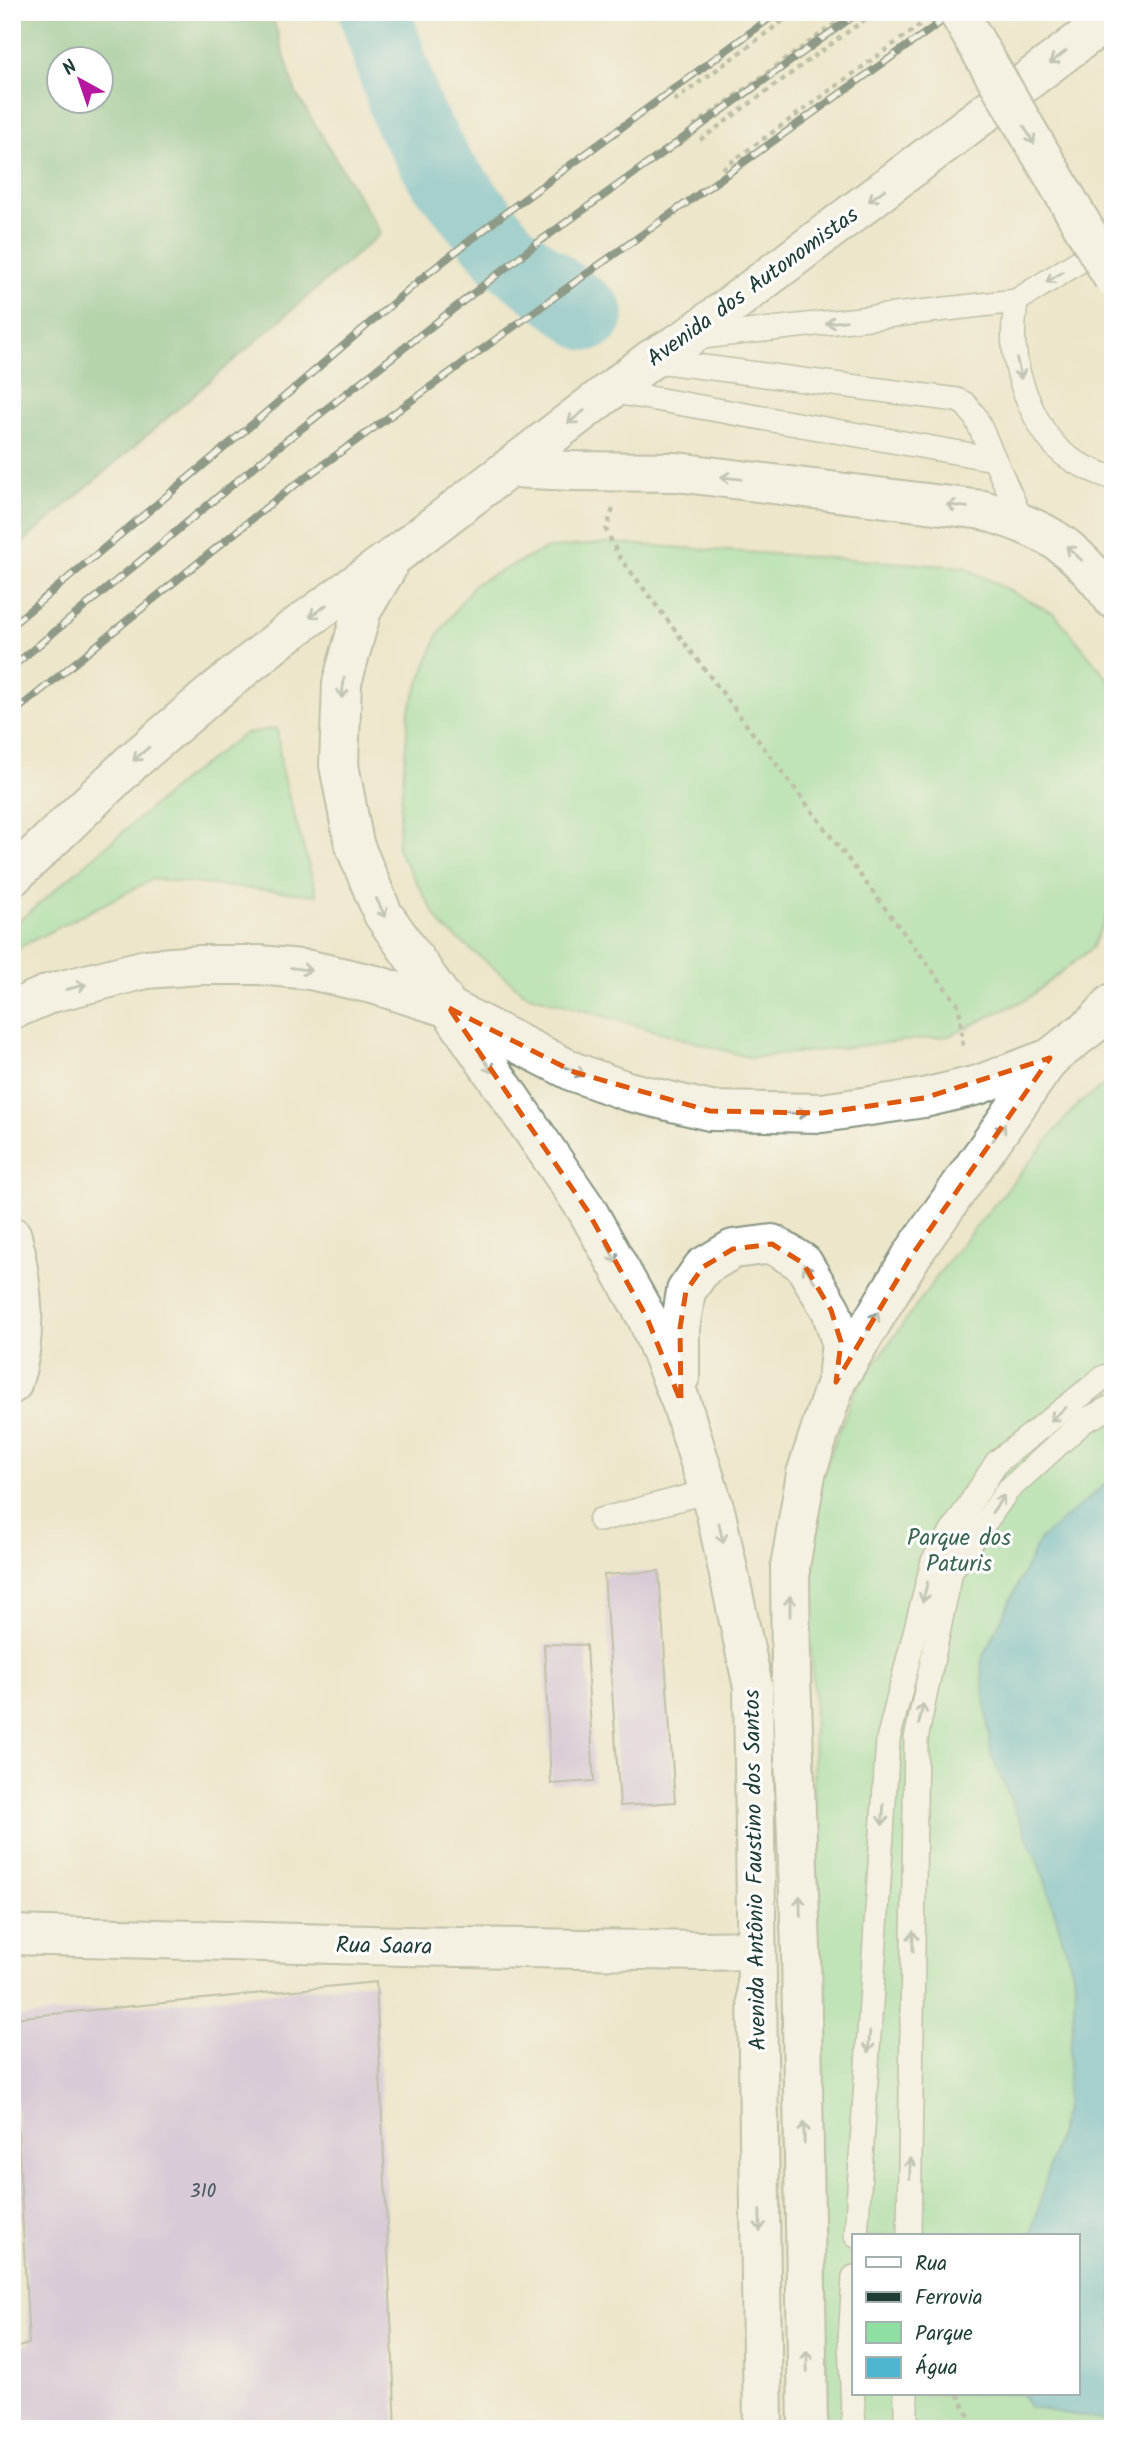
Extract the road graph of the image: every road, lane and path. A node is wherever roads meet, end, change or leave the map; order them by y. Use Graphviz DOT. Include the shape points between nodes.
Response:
graph roads {
  1 [pos="795,12"];
  2 [pos="851,12"];
  3 [pos="875,12"];
  4 [pos="943,16"];
  5 [pos="1113,16"];
  6 [pos="674,101"];
  7 [pos="694,126"];
  8 [pos="700,139"];
  9 [pos="722,169"];
  10 [pos="1113,241"];
  11 [pos="1113,278"];
  12 [pos="1016,302"];
  13 [pos="686,339"];
  14 [pos="650,360"];
  15 [pos="610,391"];
  16 [pos="994,459"];
  17 [pos="512,467"];
  18 [pos="625,472"];
  19 [pos="1113,478"];
  20 [pos="1023,523"];
  21 [pos="393,557"];
  22 [pos="1113,599"];
  23 [pos="12,877"];
  24 [pos="449,1008"];
  25 [pos="12,1010"];
  26 [pos="1107,1014"];
  27 [pos="1050,1058"];
  28 [pos="924,1098"];
  29 [pos="13,1246"];
  30 [pos="1113,1374"];
  31 [pos="836,1382"];
  32 [pos="12,1384"];
  33 [pos="681,1402"];
  34 [pos="1113,1406"];
  35 [pos="709,1491"];
  36 [pos="600,1520"];
  37 [pos="12,1935"];
  38 [pos="756,1950"];
  39 [pos="856,2234"];
  40 [pos="909,2234"];
  41 [pos="852,2309"];
  42 [pos="852,2385"];
  43 [pos="852,2396"];
  44 [pos="906,2396"];
  45 [pos="959,2396"];
  46 [pos="763,2429"];
  47 [pos="808,2429"];
  48 [pos="854,2429"];
  49 [pos="906,2429"];
  50 [pos="975,2429"];
  1 -- 6 [label="path"];
  2 -- 7 [label="path"];
  3 -- 8 [label="path"];
  4 -- 9 [label="path"];
  4 -- 11 [label="main road, one-way, bridge"];
  5 -- 13 [label="main road, Avenida dos Autonomistas, one-way"];
  10 -- 12 [label="lane, one-way"];
  12 -- 13 [label="lane, one-way"];
  12 -- 19 [label="lane, one-way" via="1014,345 1024,394 1043,429 1067,457"];
  13 -- 14 [label="main road, Avenida dos Autonomistas"];
  14 -- 15 [label="main road, Avenida dos Autonomistas"];
  14 -- 16 [label="lane" via="957,400 975,416"];
  15 -- 16 [label="lane"];
  15 -- 17 [label="main road, Avenida dos Autonomistas, one-way"];
  16 -- 20 [label="lane"];
  17 -- 18 [label="main road"];
  17 -- 21 [label="main road, Avenida dos Autonomistas"];
  20 -- 18 [label="main road, one-way" via="983,510 823,489 677,472"];
  18 -- 28 [label="path" via="606,530 619,556 959,1006 964,1045"];
  22 -- 20 [label="main road, one-way" via="1073,551"];
  21 -- 23 [label="main road, Avenida dos Autonomistas, one-way" via="214,692 132,762"];
  21 -- 24 [label="main road, Avenida Antônio Faustino dos Santos, one-way" via="362,610 342,683 339,765 354,844 383,914"];
  25 -- 24 [label="main road, one-way" via="51,993 146,969 199,965 310,970"];
  24 -- 28 [label="main road, one-way" via="574,1072 627,1091 710,1111 822,1113"];
  24 -- 33 [label="main road, Avenida Antônio Faustino dos Santos, one-way" via="587,1210 648,1318"];
  26 -- 27 [label="main road"];
  27 -- 28 [label="main road" via="978,1085"];
  31 -- 27 [label="main road, Avenida Antônio Faustino dos Santos, one-way" via="912,1255"];
  29 -- 32 [label="main road" via="23,1308 19,1366"];
  30 -- 39 [label="lane, one-way" via="997,1462 933,1561 888,1741"];
  31 -- 33 [label="main road, one-way" via="841,1342 831,1310 803,1263 772,1244 733,1249 704,1267 686,1291 680,1328"];
  47 -- 31 [label="main road, Avenida Antônio Faustino dos Santos, one-way" via="790,1567 806,1474"];
  33 -- 35 [label="main road, Avenida Antônio Faustino dos Santos"];
  40 -- 34 [label="lane, one-way" via="916,1739 951,1571 1007,1491 1084,1421"];
  35 -- 36 [label="lane"];
  35 -- 38 [label="main road, Avenida Antônio Faustino dos Santos, one-way" via="753,1687"];
  37 -- 38 [label="main road, Rua Saara" via="417,1947"];
  38 -- 46 [label="main road, Avenida Antônio Faustino dos Santos, one-way"];
  41 -- 42 [label="lane"];
  43 -- 48 [label="lane"];
  44 -- 49 [label="lane"];
  45 -- 50 [label="path"];
}
